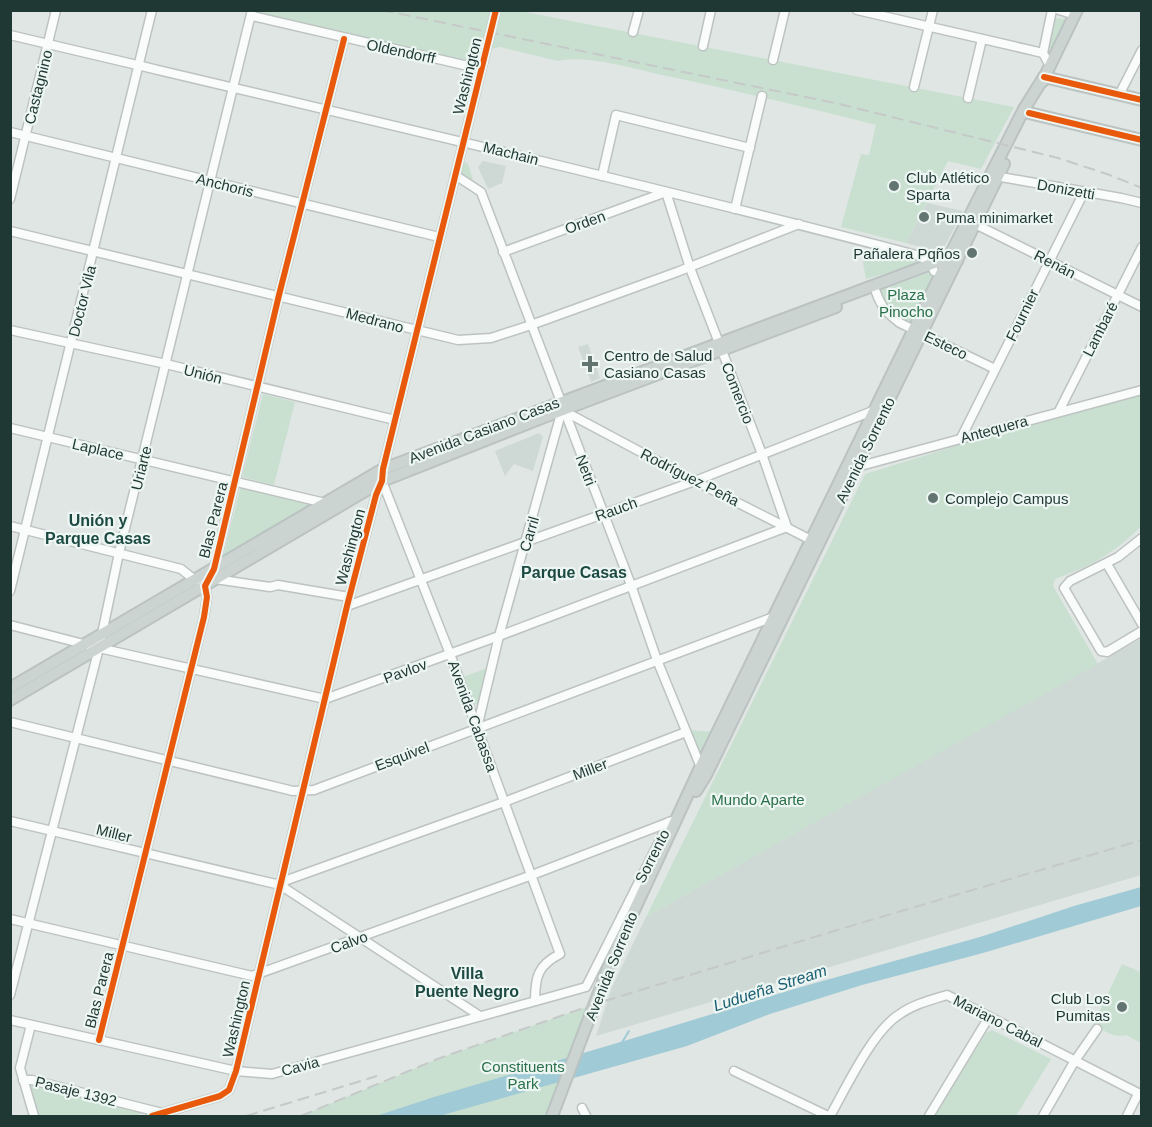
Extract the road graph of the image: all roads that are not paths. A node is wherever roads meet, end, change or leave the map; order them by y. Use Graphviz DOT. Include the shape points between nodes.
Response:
graph roads {
  1 [pos="56,10"];
  2 [pos="152,10"];
  3 [pos="496,10"];
  4 [pos="639,10"];
  5 [pos="711,10"];
  6 [pos="785,10"];
  7 [pos="857,10"];
  8 [pos="933,10"];
  9 [pos="1052,10"];
  10 [pos="1059,10"];
  11 [pos="252,13"];
  12 [pos="1076,13"];
  13 [pos="929,27"];
  14 [pos="633,32"];
  15 [pos="10,34"];
  16 [pos="344,39"];
  17 [pos="982,39"];
  18 [pos="48,44"];
  19 [pos="703,46"];
  20 [pos="1142,50"];
  21 [pos="1043,53"];
  22 [pos="772,60"];
  23 [pos="140,65"];
  24 [pos="1050,66"];
  25 [pos="481,69"];
  26 [pos="1044,77"];
  27 [pos="914,87"];
  28 [pos="233,88"];
  29 [pos="1119,95"];
  30 [pos="762,96"];
  31 [pos="968,98"];
  32 [pos="1142,100"];
  33 [pos="326,110"];
  34 [pos="1026,111"];
  35 [pos="10,132"];
  36 [pos="26,136"];
  37 [pos="1142,140"];
  38 [pos="463,141"];
  39 [pos="750,148"];
  40 [pos="117,158"];
  41 [pos="455,175"];
  42 [pos="602,176"];
  43 [pos="994,176"];
  44 [pos="210,182"];
  45 [pos="666,192"];
  46 [pos="1084,192"];
  47 [pos="10,199"];
  48 [pos="302,204"];
  49 [pos="1142,204"];
  50 [pos="735,209"];
  51 [pos="971,222"];
  52 [pos="799,224"];
  53 [pos="10,231"];
  54 [pos="439,237"];
  55 [pos="1142,248"];
  56 [pos="94,250"];
  57 [pos="503,252"];
  58 [pos="1049,261"];
  59 [pos="951,264"];
  60 [pos="690,268"];
  61 [pos="933,268"];
  62 [pos="188,273"];
  63 [pos="876,292"];
  64 [pos="279,295"];
  65 [pos="1118,295"];
  66 [pos="1142,307"];
  67 [pos="531,325"];
  68 [pos="10,330"];
  69 [pos="416,330"];
  70 [pos="918,331"];
  71 [pos="71,344"];
  72 [pos="720,346"];
  73 [pos="166,364"];
  74 [pos="996,369"];
  75 [pos="258,387"];
  76 [pos="1142,390"];
  77 [pos="561,406"];
  78 [pos="879,411"];
  79 [pos="1059,411"];
  80 [pos="394,420"];
  81 [pos="10,428"];
  82 [pos="48,437"];
  83 [pos="961,438"];
  84 [pos="762,454"];
  85 [pos="143,460"];
  86 [pos="851,468"];
  87 [pos="382,469"];
  88 [pos="235,481"];
  89 [pos="382,481"];
  90 [pos="695,481"];
  91 [pos="325,503"];
  92 [pos="602,514"];
  93 [pos="10,526"];
  94 [pos="787,527"];
  95 [pos="26,530"];
  96 [pos="1142,538"];
  97 [pos="527,541"];
  98 [pos="815,542"];
  99 [pos="119,553"];
  100 [pos="1107,564"];
  101 [pos="208,578"];
  102 [pos="421,579"];
  103 [pos="631,585"];
  104 [pos="10,591"];
  105 [pos="349,597"];
  106 [pos="347,606"];
  107 [pos="778,617"];
  108 [pos="1142,624"];
  109 [pos="10,625"];
  110 [pos="1142,631"];
  111 [pos="100,636"];
  112 [pos="499,636"];
  113 [pos="86,645"];
  114 [pos="99,648"];
  115 [pos="450,654"];
  116 [pos="657,660"];
  117 [pos="190,668"];
  118 [pos="10,688"];
  119 [pos="325,699"];
  120 [pos="10,700"];
  121 [pos="10,722"];
  122 [pos="477,728"];
  123 [pos="686,732"];
  124 [pos="75,737"];
  125 [pos="168,759"];
  126 [pos="703,772"];
  127 [pos="303,790"];
  128 [pos="504,802"];
  129 [pos="673,820"];
  130 [pos="10,821"];
  131 [pos="52,830"];
  132 [pos="145,854"];
  133 [pos="532,875"];
  134 [pos="281,882"];
  135 [pos="10,919"];
  136 [pos="29,924"];
  137 [pos="361,938"];
  138 [pos="122,946"];
  139 [pos="259,974"];
  140 [pos="586,987"];
  141 [pos="10,995"];
  142 [pos="535,1001"];
  143 [pos="480,1016"];
  144 [pos="989,1017"];
  145 [pos="10,1020"];
  146 [pos="31,1025"];
  147 [pos="1097,1029"];
  148 [pos="99,1040"];
  149 [pos="1074,1062"];
  150 [pos="236,1071"];
  151 [pos="734,1071"];
  152 [pos="23,1080"];
  153 [pos="1140,1094"];
  154 [pos="164,1113"];
  155 [pos="34,1116"];
  156 [pos="152,1116"];
  157 [pos="552,1116"];
  158 [pos="829,1116"];
  159 [pos="929,1116"];
  160 [pos="1043,1116"];
  161 [pos="1127,1116"];
  1 -- 18 [label="street, Castagnino"];
  2 -- 23 [label="street, Doctor Vila"];
  3 -- 25 [label="street, Washington"];
  4 -- 14 [label="street"];
  5 -- 19 [label="street"];
  6 -- 22 [label="street"];
  7 -- 13 [label="street"];
  8 -- 13 [label="street"];
  9 -- 21 [label="street"];
  10 -- 12 [label="street"];
  11 -- 16 [label="street, Oldendorff"];
  11 -- 28 [label="street, Uriarte"];
  12 -- 24 [label="main road, Avenida Sorrento"];
  13 -- 17 [label="street"];
  13 -- 27 [label="street"];
  15 -- 18 [label="street, Machain"];
  16 -- 25 [label="street, Oldendorff"];
  16 -- 33 [label="street, Blas Parera"];
  17 -- 21 [label="street"];
  17 -- 31 [label="street"];
  18 -- 23 [label="street, Machain"];
  18 -- 36 [label="street, Castagnino"];
  20 -- 29 [label="street"];
  21 -- 24 [label="street"];
  23 -- 28 [label="street, Machain"];
  23 -- 40 [label="street, Doctor Vila"];
  24 -- 26 [label="main road, Avenida Sorrento"];
  25 -- 38 [label="street, Washington"];
  26 -- 29 [label="main road"];
  26 -- 34 [label="main road, Avenida Sorrento"];
  28 -- 33 [label="street, Machain"];
  28 -- 44 [label="street, Uriarte"];
  29 -- 32 [label="main road"];
  30 -- 39 [label="street"];
  33 -- 38 [label="street, Machain"];
  33 -- 48 [label="street, Blas Parera"];
  34 -- 37 [label="main road"];
  34 -- 43 [label="main road, Avenida Sorrento"];
  35 -- 36 [label="street, Anchoris"];
  36 -- 40 [label="street, Anchoris"];
  36 -- 47 [label="street, Castagnino"];
  38 -- 41 [label="street, Washington"];
  38 -- 42 [label="street, Machain"];
  39 -- 42 [label="street" via="616,115"];
  39 -- 50 [label="street"];
  40 -- 44 [label="street, Anchoris"];
  40 -- 56 [label="street, Doctor Vila"];
  41 -- 54 [label="street, Washington"];
  41 -- 57 [label="street, Netri" via="481,192"];
  42 -- 45 [label="street, Machain"];
  43 -- 46 [label="street, Donizetti"];
  43 -- 51 [label="main road, Avenida Sorrento"];
  44 -- 48 [label="street, Anchoris"];
  44 -- 62 [label="street, Uriarte"];
  45 -- 50 [label="street, Machain"];
  45 -- 57 [label="street, Orden"];
  45 -- 60 [label="street, Comercio"];
  46 -- 49 [label="street, Donizetti"];
  46 -- 58 [label="street, Fournier"];
  48 -- 54 [label="street, Anchoris"];
  48 -- 64 [label="street, Blas Parera"];
  50 -- 52 [label="street, Machain"];
  51 -- 58 [label="street, Renán"];
  51 -- 59 [label="main road, Avenida Sorrento"];
  52 -- 60 [label="street, Medrano"];
  52 -- 61 [label="street, Machain" via="920,256"];
  53 -- 56 [label="street, Medrano"];
  54 -- 69 [label="street, Washington"];
  55 -- 65 [label="street, Lambaré"];
  56 -- 62 [label="street, Medrano"];
  56 -- 71 [label="street, Doctor Vila"];
  57 -- 67 [label="street, Netri"];
  58 -- 65 [label="street, Renán"];
  58 -- 74 [label="street, Fournier"];
  59 -- 61 [label="main road, Avenida Casiano Casas"];
  59 -- 70 [label="main road, Avenida Sorrento"];
  60 -- 67 [label="street, Medrano"];
  60 -- 72 [label="street, Comercio"];
  61 -- 63 [label="main road, Avenida Casiano Casas"];
  61 -- 72 [label="main road, Avenida Casiano Casas"];
  62 -- 64 [label="street, Medrano"];
  62 -- 73 [label="street, Uriarte"];
  63 -- 70 [label="street, Esteco" via="887,313"];
  63 -- 72 [label="main road, Avenida Casiano Casas"];
  64 -- 69 [label="street, Medrano"];
  64 -- 75 [label="street, Blas Parera"];
  65 -- 66 [label="street, Renán"];
  65 -- 79 [label="street, Lambaré"];
  67 -- 69 [label="street, Medrano" via="491,338 458,340"];
  67 -- 77 [label="street, Netri"];
  68 -- 71 [label="street, Unión"];
  69 -- 80 [label="street, Washington"];
  70 -- 74 [label="street, Esteco"];
  70 -- 78 [label="main road, Avenida Sorrento"];
  71 -- 73 [label="street, Unión"];
  71 -- 82 [label="street, Doctor Vila"];
  72 -- 77 [label="main road, Avenida Casiano Casas"];
  72 -- 84 [label="street, Comercio"];
  73 -- 75 [label="street, Unión"];
  73 -- 85 [label="street, Uriarte"];
  74 -- 83 [label="street, Fournier"];
  75 -- 80 [label="street, Unión"];
  75 -- 88 [label="street, Blas Parera"];
  76 -- 79 [label="street, Antequera"];
  77 -- 87 [label="main road, Avenida Casiano Casas"];
  77 -- 89 [label="main road, Avenida Casiano Casas"];
  77 -- 90 [label="street, Rodríguez Peña"];
  77 -- 92 [label="street, Netri"];
  77 -- 97 [label="street, Carril"];
  78 -- 84 [label="street, Rauch"];
  78 -- 86 [label="main road, Avenida Sorrento"];
  79 -- 83 [label="street, Antequera"];
  80 -- 87 [label="street, Washington"];
  81 -- 82 [label="street, Laplace"];
  82 -- 85 [label="street, Laplace"];
  82 -- 95 [label="street, Doctor Vila"];
  83 -- 86 [label="street, Antequera"];
  84 -- 90 [label="street, Rauch"];
  84 -- 94 [label="street, Comercio"];
  85 -- 88 [label="street, Laplace"];
  85 -- 99 [label="street, Uriarte"];
  86 -- 98 [label="main road, Avenida Sorrento"];
  87 -- 89 [label="street, Washington"];
  87 -- 91 [label="main road, Avenida Casiano Casas"];
  88 -- 91 [label="street, Laplace"];
  88 -- 101 [label="street, Blas Parera"];
  89 -- 101 [label="main road, Avenida Casiano Casas"];
  89 -- 102 [label="street, Avenida Cabassa"];
  89 -- 105 [label="street, Washington"];
  90 -- 92 [label="street, Rauch"];
  90 -- 94 [label="street, Rodríguez Peña"];
  91 -- 101 [label="main road, Avenida Casiano Casas"];
  92 -- 97 [label="street, Rauch"];
  92 -- 103 [label="street, Netri"];
  93 -- 95 [label="street"];
  94 -- 98 [label="street, Rodríguez Peña"];
  94 -- 103 [label="street, Pavlov"];
  95 -- 99 [label="street"];
  95 -- 104 [label="street, Doctor Vila"];
  96 -- 100 [label="street"];
  97 -- 102 [label="street, Rauch"];
  97 -- 112 [label="street, Carril"];
  98 -- 107 [label="main road, Avenida Sorrento"];
  99 -- 101 [label="street"];
  99 -- 111 [label="street, Uriarte"];
  100 -- 108 [label="street"];
  100 -- 110 [label="street" via="1070,581 1065,591 1102,652"];
  101 -- 105 [label="street"];
  101 -- 111 [label="main road, Avenida Casiano Casas"];
  101 -- 114 [label="main road, Avenida Casiano Casas"];
  101 -- 117 [label="street, Blas Parera" via="204,616"];
  102 -- 106 [label="street, Rauch"];
  102 -- 115 [label="street, Avenida Cabassa"];
  103 -- 112 [label="street, Pavlov"];
  103 -- 116 [label="street, Netri"];
  105 -- 106 [label="street, Washington"];
  106 -- 119 [label="street, Washington"];
  107 -- 116 [label="street, Esquivel"];
  107 -- 126 [label="main road, Avenida Sorrento"];
  109 -- 113 [label="street"];
  111 -- 113 [label="main road, Avenida Casiano Casas"];
  111 -- 114 [label="street, Uriarte"];
  112 -- 115 [label="street, Pavlov"];
  112 -- 122 [label="street, Carril"];
  113 -- 114 [label="street"];
  113 -- 118 [label="main road, Avenida Casiano Casas"];
  114 -- 117 [label="street"];
  114 -- 120 [label="main road, Avenida Casiano Casas"];
  114 -- 124 [label="street, Uriarte"];
  115 -- 119 [label="street, Pavlov"];
  115 -- 122 [label="street, Avenida Cabassa"];
  116 -- 122 [label="street, Esquivel"];
  116 -- 123 [label="street, Netri"];
  117 -- 119 [label="street"];
  117 -- 125 [label="street, Blas Parera"];
  119 -- 127 [label="street, Washington"];
  121 -- 124 [label="street, Esquivel"];
  122 -- 127 [label="street, Esquivel" via="314,790"];
  122 -- 128 [label="street, Avenida Cabassa"];
  123 -- 126 [label="street, Netri"];
  123 -- 128 [label="street, Miller"];
  124 -- 125 [label="street, Esquivel"];
  124 -- 131 [label="street, Uriarte"];
  125 -- 127 [label="street, Esquivel" via="293,791"];
  125 -- 132 [label="street, Blas Parera"];
  126 -- 129 [label="main road, Avenida Sorrento"];
  127 -- 134 [label="street, Washington"];
  128 -- 133 [label="street, Avenida Cabassa"];
  128 -- 134 [label="street, Miller"];
  129 -- 133 [label="street, Calvo"];
  129 -- 140 [label="street, Sorrento"];
  129 -- 157 [label="main road, Avenida Sorrento" via="601,987"];
  130 -- 131 [label="street, Miller"];
  131 -- 132 [label="street, Miller"];
  131 -- 136 [label="street, Uriarte"];
  132 -- 134 [label="street, Miller"];
  132 -- 138 [label="street, Blas Parera"];
  133 -- 137 [label="street, Calvo"];
  133 -- 142 [label="street, Avenida Cabassa" via="560,954 547,960 539,972"];
  134 -- 137 [label="street"];
  134 -- 139 [label="street, Washington"];
  135 -- 136 [label="street, Calvo"];
  136 -- 138 [label="street, Calvo"];
  136 -- 141 [label="street, Uriarte"];
  137 -- 139 [label="street, Calvo"];
  137 -- 143 [label="street"];
  138 -- 139 [label="street, Calvo" via="252,976"];
  138 -- 148 [label="street, Blas Parera"];
  139 -- 150 [label="street, Washington"];
  140 -- 142 [label="street, Cavia"];
  142 -- 143 [label="street, Cavia"];
  143 -- 150 [label="street, Cavia" via="272,1074"];
  144 -- 149 [label="street, Mariano Cabal"];
  144 -- 158 [label="street, Mariano Cabal" via="947,995 899,1014 880,1034"];
  144 -- 159 [label="street"];
  145 -- 146 [label="street, Cavia"];
  146 -- 148 [label="street, Cavia"];
  146 -- 152 [label="street" via="20,1068"];
  147 -- 149 [label="street"];
  148 -- 150 [label="street, Cavia"];
  149 -- 153 [label="street, Mariano Cabal"];
  149 -- 160 [label="street"];
  150 -- 154 [label="street, Washington" via="229,1090 220,1096"];
  151 -- 158 [label="street"];
  152 -- 154 [label="street, Pasaje 1392"];
  152 -- 155 [label="street"];
  153 -- 161 [label="street"];
  154 -- 156 [label="street"];
}
